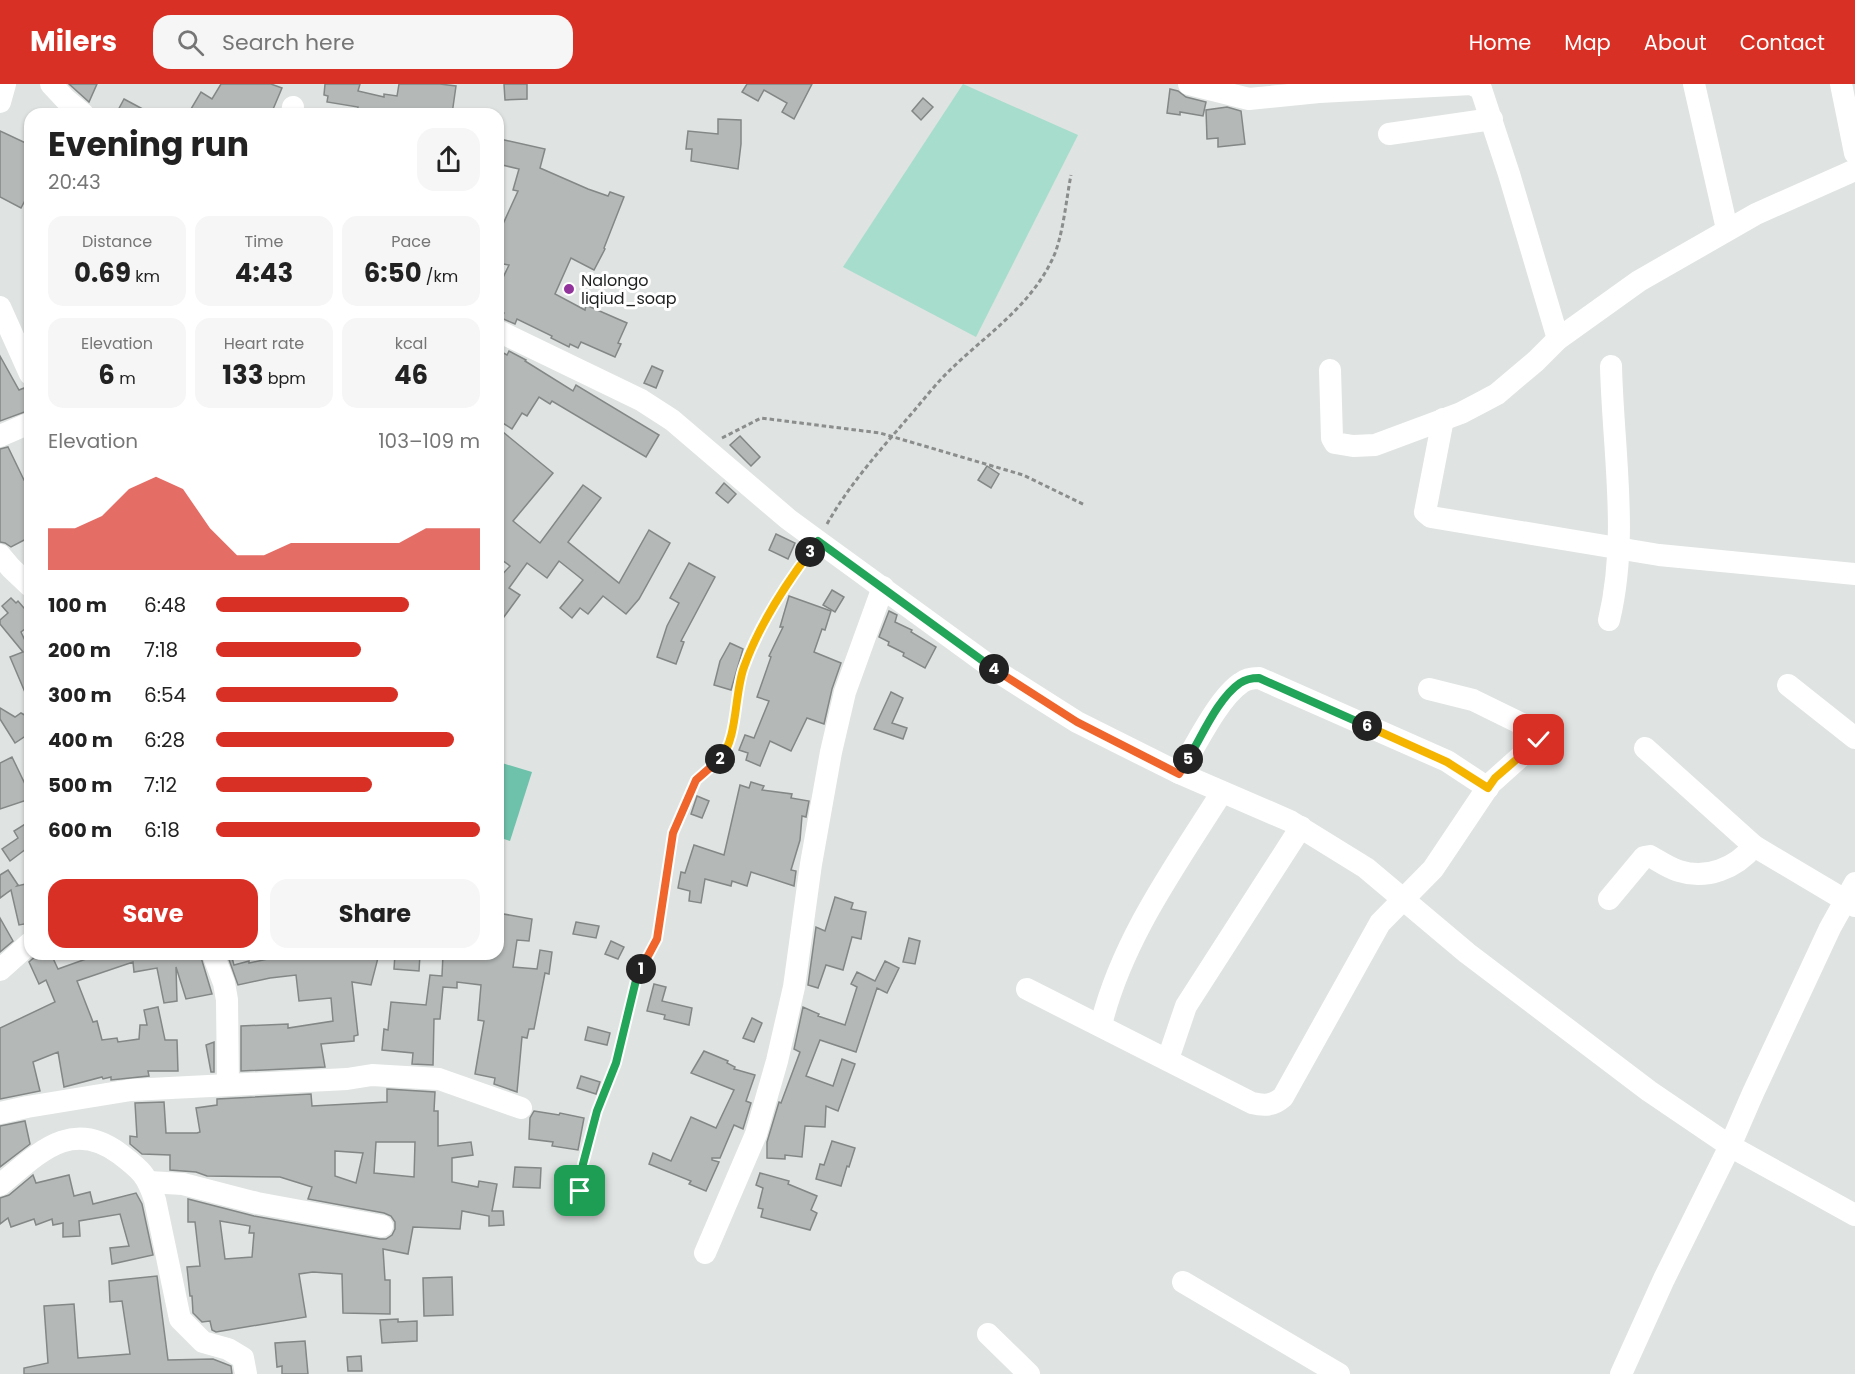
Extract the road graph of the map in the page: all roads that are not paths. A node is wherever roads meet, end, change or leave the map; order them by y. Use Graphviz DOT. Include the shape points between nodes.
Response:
graph roads {
  1 [pos="5,84"];
  2 [pos="51,84"];
  3 [pos="1189,84"];
  4 [pos="1694,84"];
  5 [pos="1841,84"];
  6 [pos="1319,88"];
  7 [pos="1248,92"];
  8 [pos="0,102"];
  9 [pos="75,108"];
  10 [pos="1492,119"];
  11 [pos="1389,134"];
  12 [pos="1855,153"];
  13 [pos="1855,170"];
  14 [pos="1727,229"];
  15 [pos="0,307"];
  16 [pos="504,334"];
  17 [pos="1558,339"];
  18 [pos="24,361"];
  19 [pos="1611,366"];
  20 [pos="1330,370"];
  21 [pos="1443,419"];
  22 [pos="24,426"];
  23 [pos="0,436"];
  24 [pos="1620,548"];
  25 [pos="0,555"];
  26 [pos="1855,574"];
  27 [pos="24,580"];
  28 [pos="883,587"];
  29 [pos="1609,620"];
  30 [pos="1788,685"];
  31 [pos="1429,689"];
  32 [pos="1855,738"];
  33 [pos="1645,748"];
  34 [pos="1179,774"];
  35 [pos="1488,788"];
  36 [pos="1222,792"];
  37 [pos="1301,827"];
  38 [pos="1754,846"];
  39 [pos="1852,896"];
  40 [pos="1403,899"];
  41 [pos="1610,899"];
  42 [pos="24,948"];
  43 [pos="215,960"];
  44 [pos="0,970"];
  45 [pos="1027,988"];
  46 [pos="1101,1025"];
  47 [pos="1168,1059"];
  48 [pos="228,1085"];
  49 [pos="521,1108"];
  50 [pos="0,1113"];
  51 [pos="1730,1146"];
  52 [pos="149,1182"];
  53 [pos="0,1185"];
  54 [pos="1855,1215"];
  55 [pos="382,1226"];
  56 [pos="705,1253"];
  57 [pos="1183,1282"];
  58 [pos="988,1334"];
  59 [pos="246,1374"];
  60 [pos="1029,1374"];
  61 [pos="1339,1374"];
  62 [pos="1621,1374"];
  1 -- 8 [label="street"];
  2 -- 9 [label="street"];
  3 -- 7 [label="street"];
  4 -- 14 [label="street"];
  5 -- 12 [label="street"];
  6 -- 7 [label="street"];
  6 -- 10 [label="street" via="1471,84 1481,89"];
  10 -- 11 [label="street"];
  10 -- 17 [label="street"];
  13 -- 14 [label="street"];
  14 -- 17 [label="street" via="1639,281"];
  15 -- 18 [label="street"];
  16 -- 28 [label="street" via="641,400 672,420 788,519"];
  17 -- 21 [label="street" via="1497,394"];
  19 -- 24 [label="street"];
  20 -- 21 [label="street" via="1331,429 1335,443 1375,445"];
  21 -- 24 [label="street" via="1427,515"];
  22 -- 23 [label="street"];
  24 -- 26 [label="street"];
  24 -- 29 [label="street"];
  25 -- 27 [label="street"];
  28 -- 34 [label="street" via="1077,722"];
  28 -- 56 [label="street" via="845,692 831,752 794,987 777,1061 756,1134"];
  30 -- 32 [label="street"];
  31 -- 35 [label="street" via="1473,700 1539,736 1537,743"];
  33 -- 38 [label="street"];
  34 -- 35 [label="street" via="1228,694 1241,683 1259,678 1447,762"];
  34 -- 36 [label="street"];
  35 -- 40 [label="street" via="1433,869"];
  36 -- 37 [label="street"];
  36 -- 46 [label="street" via="1145,916 1108,998"];
  37 -- 40 [label="street" via="1366,868"];
  37 -- 47 [label="street" via="1186,1006"];
  38 -- 39 [label="street"];
  38 -- 41 [label="street" via="1733,866 1705,875 1679,871 1650,856 1644,857"];
  39 -- 51 [label="street" via="1789,1014"];
  40 -- 47 [label="street" via="1380,923 1278,1102 1262,1106 1252,1103"];
  40 -- 51 [label="street" via="1467,953 1649,1091"];
  42 -- 44 [label="street"];
  43 -- 48 [label="street" via="227,1000"];
  45 -- 46 [label="street"];
  46 -- 47 [label="street"];
  48 -- 49 [label="street" via="372,1075 421,1076"];
  48 -- 50 [label="street" via="131,1090"];
  51 -- 54 [label="street"];
  51 -- 62 [label="street"];
  52 -- 53 [label="street" via="112,1148 84,1138 71,1138 49,1146"];
  52 -- 55 [label="street" via="183,1184 257,1203"];
  52 -- 59 [label="street" via="180,1319 203,1342 243,1358"];
  57 -- 61 [label="street"];
  58 -- 60 [label="street"];
}
